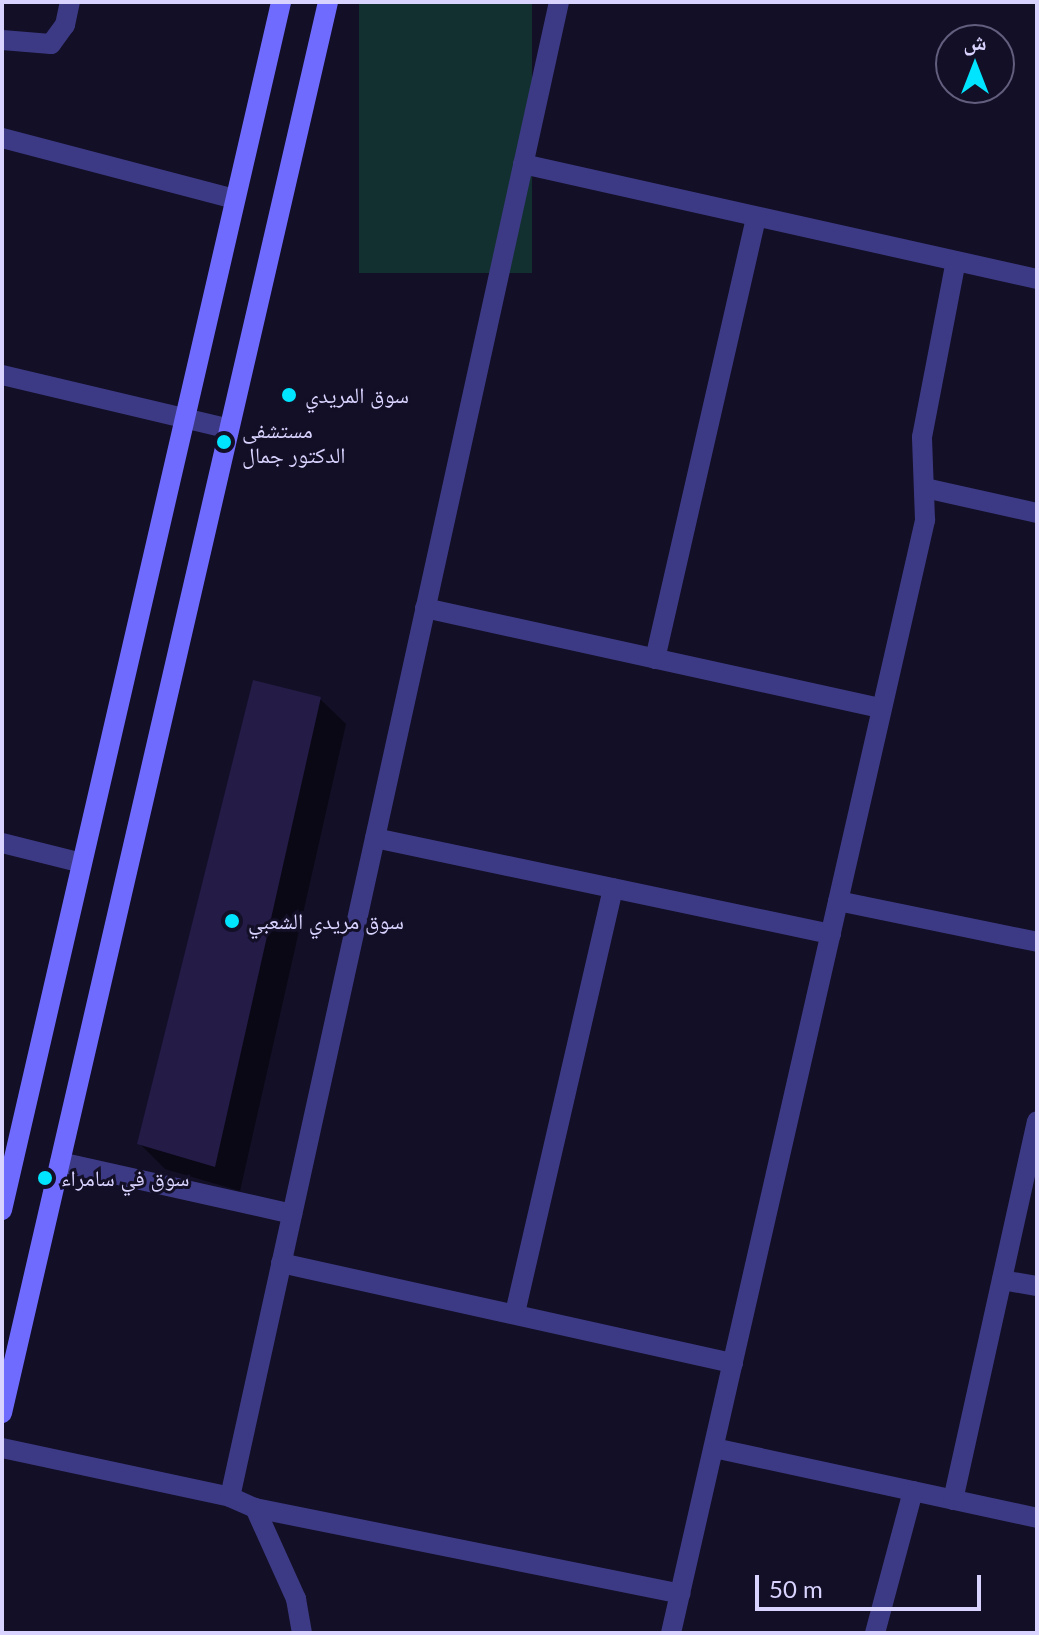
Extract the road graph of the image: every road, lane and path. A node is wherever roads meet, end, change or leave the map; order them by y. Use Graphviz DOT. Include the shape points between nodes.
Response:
graph roads {
  1 [pos="70,2"];
  2 [pos="281,2"];
  3 [pos="328,2"];
  4 [pos="559,2"];
  5 [pos="2,40"];
  6 [pos="2,138"];
  7 [pos="523,164"];
  8 [pos="235,199"];
  9 [pos="756,217"];
  10 [pos="956,261"];
  11 [pos="1037,279"];
  12 [pos="2,375"];
  13 [pos="185,418"];
  14 [pos="226,428"];
  15 [pos="925,488"];
  16 [pos="1037,513"];
  17 [pos="425,608"];
  18 [pos="655,659"];
  19 [pos="881,708"];
  20 [pos="375,838"];
  21 [pos="2,843"];
  22 [pos="82,863"];
  23 [pos="613,888"];
  24 [pos="838,901"];
  25 [pos="831,934"];
  26 [pos="1037,942"];
  27 [pos="1037,1121"];
  28 [pos="60,1162"];
  29 [pos="5,1185"];
  30 [pos="2,1210"];
  31 [pos="292,1214"];
  32 [pos="281,1263"];
  33 [pos="1002,1280"];
  34 [pos="1037,1286"];
  35 [pos="515,1313"];
  36 [pos="733,1363"];
  37 [pos="2,1413"];
  38 [pos="2,1448"];
  39 [pos="714,1448"];
  40 [pos="913,1491"];
  41 [pos="230,1497"];
  42 [pos="953,1500"];
  43 [pos="255,1508"];
  44 [pos="1037,1518"];
  45 [pos="680,1594"];
  46 [pos="302,1633"];
  47 [pos="671,1633"];
  48 [pos="875,1633"];
  1 -- 5 [label="street" via="65,25 51,44"];
  2 -- 8 [label="main road"];
  3 -- 14 [label="main road"];
  4 -- 7 [label="street"];
  6 -- 8 [label="street"];
  7 -- 9 [label="street"];
  7 -- 17 [label="street"];
  8 -- 13 [label="main road"];
  9 -- 10 [label="street"];
  9 -- 18 [label="street"];
  10 -- 11 [label="street"];
  10 -- 15 [label="street" via="922,437"];
  12 -- 13 [label="street"];
  13 -- 14 [label="street"];
  13 -- 22 [label="main road"];
  14 -- 28 [label="main road"];
  15 -- 16 [label="street"];
  15 -- 19 [label="street" via="925,520"];
  17 -- 18 [label="street"];
  17 -- 20 [label="street"];
  18 -- 19 [label="street"];
  19 -- 24 [label="street"];
  20 -- 23 [label="street"];
  20 -- 31 [label="street"];
  21 -- 22 [label="street"];
  22 -- 29 [label="main road"];
  23 -- 25 [label="street"];
  23 -- 35 [label="street"];
  24 -- 25 [label="street"];
  24 -- 26 [label="street"];
  25 -- 36 [label="street"];
  27 -- 33 [label="street"];
  28 -- 31 [label="street"];
  28 -- 37 [label="main road"];
  29 -- 30 [label="main road"];
  31 -- 32 [label="street"];
  32 -- 35 [label="street"];
  32 -- 41 [label="street"];
  33 -- 34 [label="street"];
  33 -- 42 [label="street"];
  35 -- 36 [label="street"];
  36 -- 39 [label="street"];
  38 -- 41 [label="street"];
  39 -- 40 [label="street"];
  39 -- 45 [label="street"];
  40 -- 42 [label="street"];
  40 -- 48 [label="street"];
  41 -- 43 [label="street"];
  42 -- 44 [label="street"];
  43 -- 45 [label="street"];
  43 -- 46 [label="street" via="296,1599"];
  45 -- 47 [label="street"];
}
